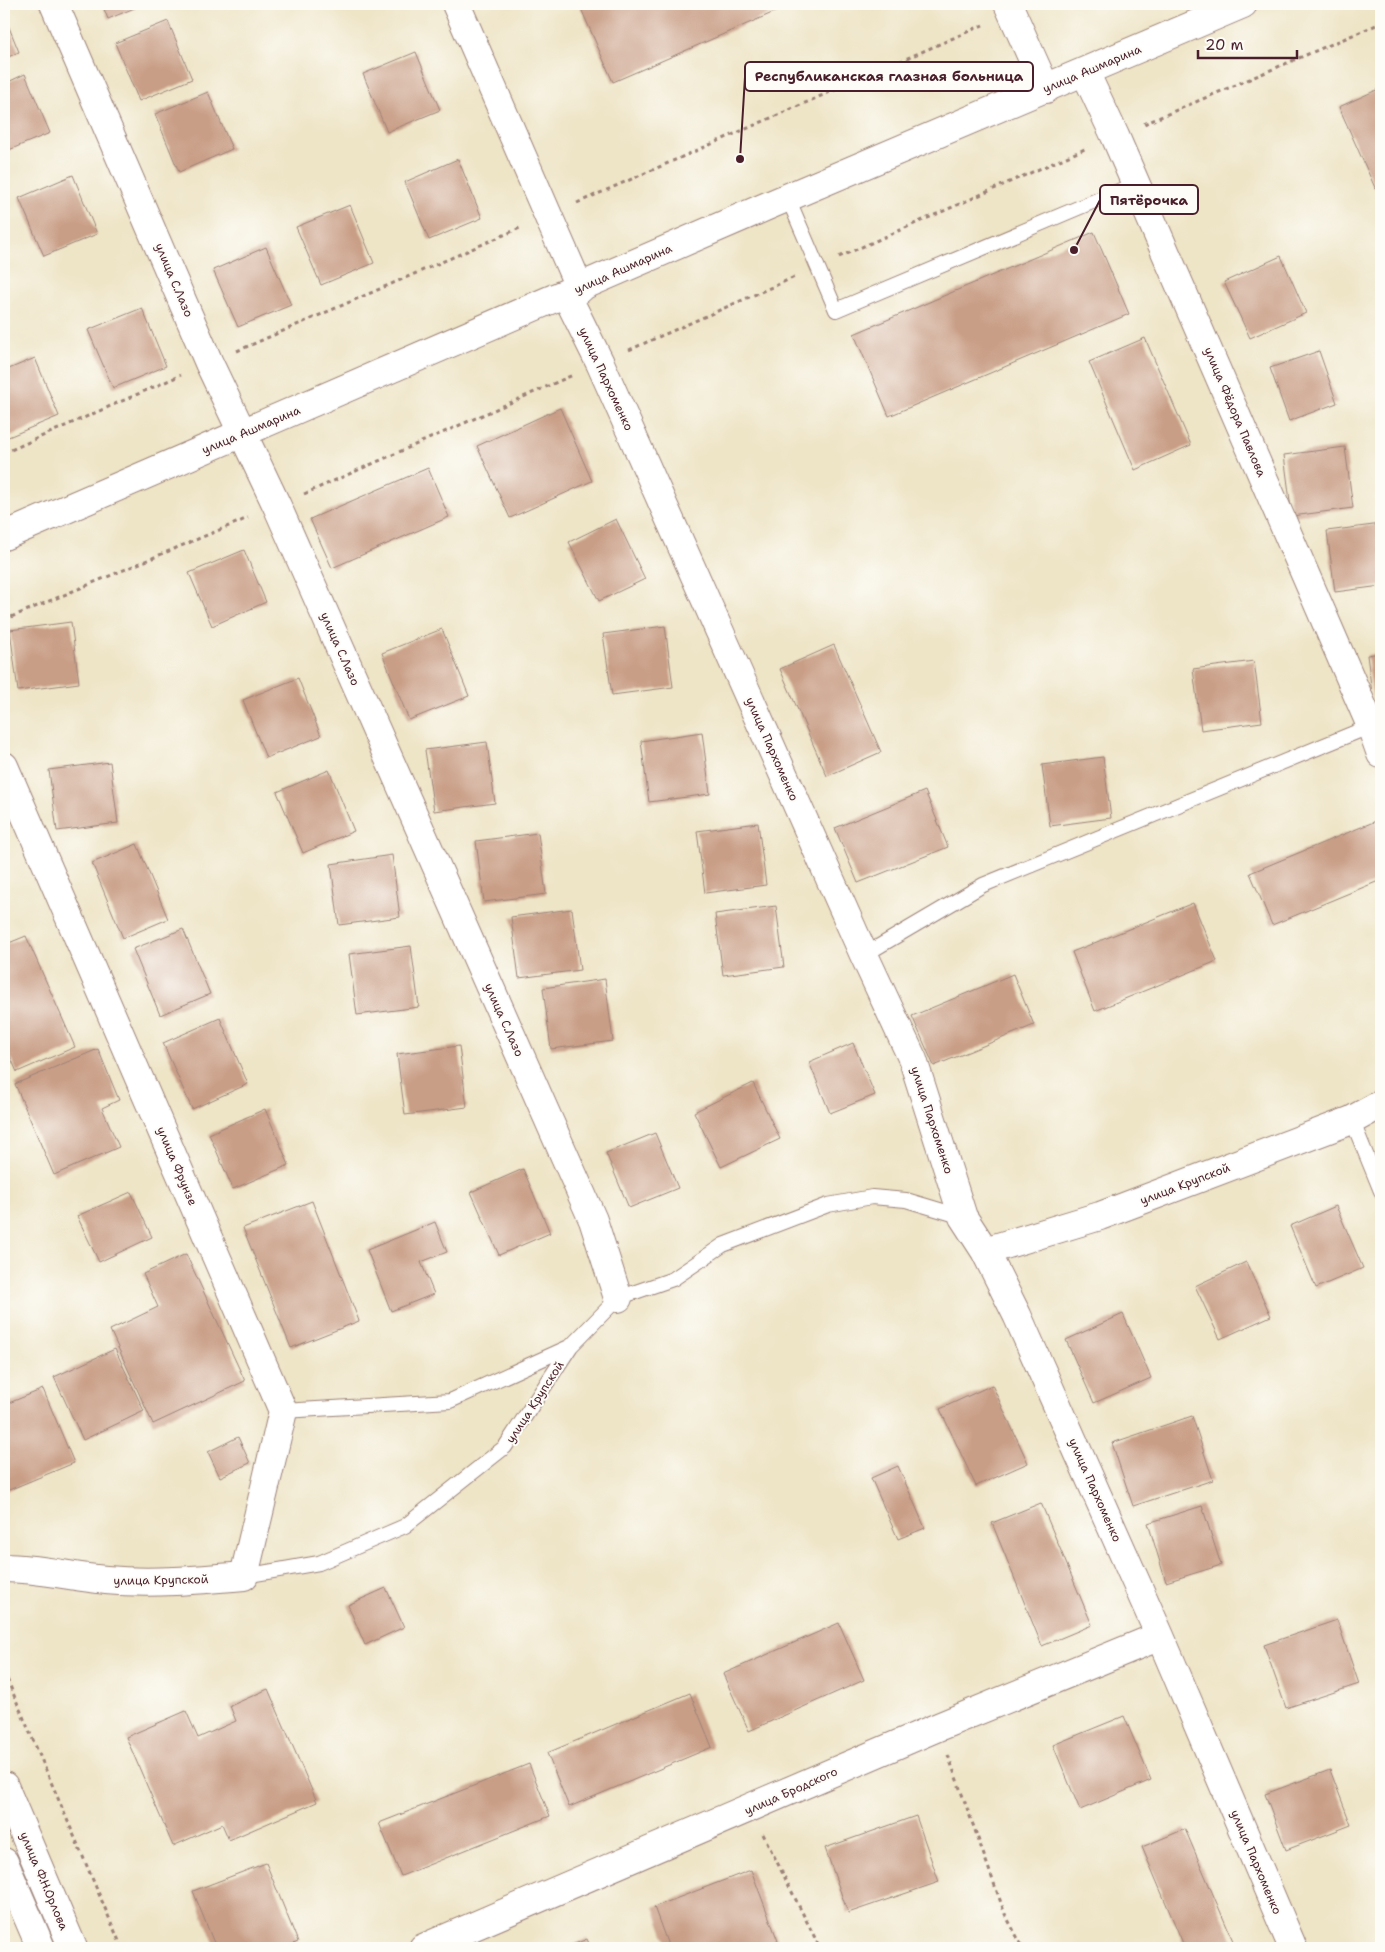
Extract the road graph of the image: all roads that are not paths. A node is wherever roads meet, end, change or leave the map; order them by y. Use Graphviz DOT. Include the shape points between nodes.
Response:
graph roads {
  1 [pos="54,4"];
  2 [pos="456,4"];
  3 [pos="1008,4"];
  4 [pos="1243,4"];
  5 [pos="1085,72"];
  6 [pos="1046,89"];
  7 [pos="1136,184"];
  8 [pos="788,198"];
  9 [pos="573,292"];
  10 [pos="242,434"];
  11 [pos="4,536"];
  12 [pos="1371,726"];
  13 [pos="1381,754"];
  14 [pos="4,766"];
  15 [pos="864,955"];
  16 [pos="1381,1104"];
  17 [pos="1352,1120"];
  18 [pos="1381,1191"];
  19 [pos="963,1217"];
  20 [pos="985,1251"];
  21 [pos="618,1298"];
  22 [pos="571,1346"];
  23 [pos="283,1411"];
  24 [pos="4,1568"];
  25 [pos="244,1576"];
  26 [pos="1160,1636"];
  27 [pos="4,1786"];
  28 [pos="4,1862"];
  29 [pos="41,1948"];
  30 [pos="73,1948"];
  31 [pos="423,1948"];
  32 [pos="1293,1948"];
  1 -- 10 [label="street, улица С.Лазо"];
  2 -- 9 [label="street, улица Пархоменко"];
  3 -- 6 [label="street"];
  4 -- 5 [label="street, улица Ашмарина"];
  5 -- 6 [label="street, улица Ашмарина"];
  5 -- 7 [label="street, улица Фёдора Павлова"];
  6 -- 8 [label="street, улица Ашмарина"];
  7 -- 8 [label="lane" via="836,310"];
  7 -- 12 [label="street, улица Фёдора Павлова"];
  8 -- 9 [label="street, улица Ашмарина"];
  9 -- 10 [label="street, улица Ашмарина"];
  9 -- 15 [label="street, улица Пархоменко" via="600,363"];
  10 -- 11 [label="street, улица Ашмарина"];
  10 -- 21 [label="street, улица С.Лазо" via="277,506 593,1220"];
  12 -- 13 [label="street, улица Фёдора Павлова"];
  12 -- 15 [label="lane" via="983,884"];
  14 -- 23 [label="street, улица Фрунзе"];
  15 -- 19 [label="street, улица Пархоменко" via="913,1060"];
  16 -- 17 [label="street, улица Крупской"];
  17 -- 18 [label="lane"];
  17 -- 20 [label="street, улица Крупской" via="1100,1216"];
  19 -- 20 [label="street, улица Пархоменко"];
  19 -- 21 [label="lane, улица Крупской" via="906,1200 872,1197 828,1205 723,1245 673,1279"];
  20 -- 26 [label="street, улица Пархоменко"];
  21 -- 22 [label="lane, улица Крупской"];
  22 -- 23 [label="lane" via="450,1401"];
  22 -- 25 [label="lane, улица Крупской" via="505,1447 405,1526 319,1563"];
  23 -- 25 [label="street"];
  24 -- 25 [label="street, улица Крупской" via="26,1568 107,1580 185,1582"];
  26 -- 31 [label="street, улица Бродского" via="938,1727"];
  26 -- 32 [label="street, улица Пархоменко"];
  27 -- 30 [label="street, улица Ф.Н.Орлова"];
  28 -- 29 [label="street"];
}
